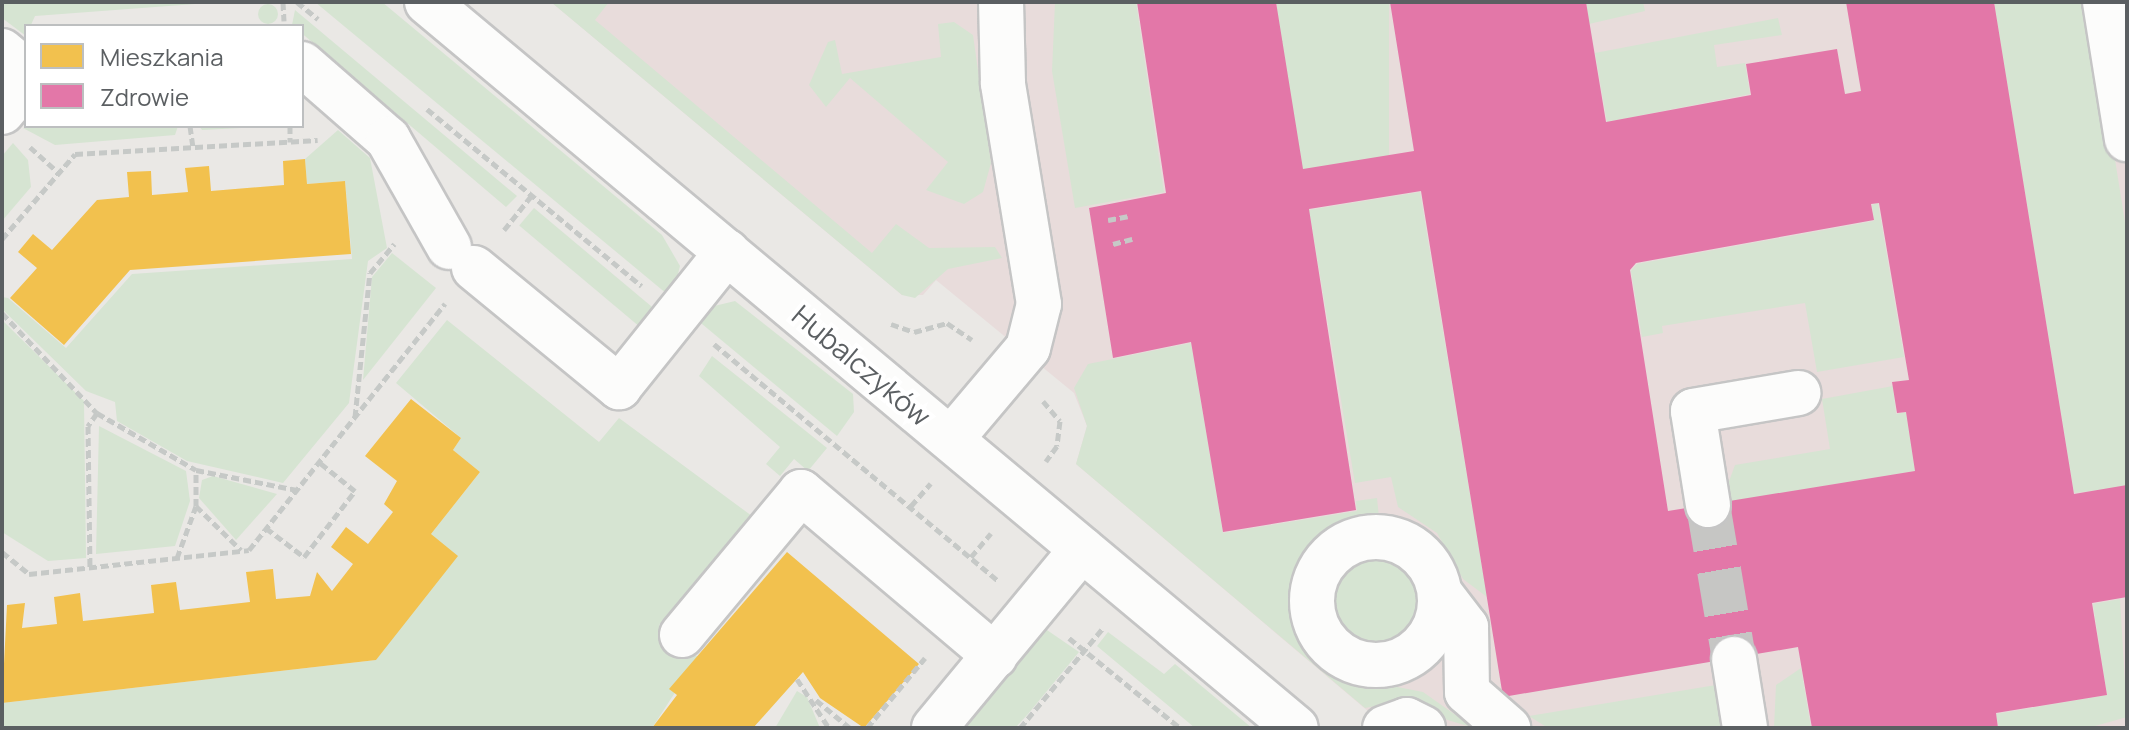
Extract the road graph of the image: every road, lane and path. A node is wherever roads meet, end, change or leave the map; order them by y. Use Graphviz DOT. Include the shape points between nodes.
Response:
graph roads {
  1 [pos="283,2"];
  2 [pos="297,2"];
  3 [pos="427,2"];
  4 [pos="1001,2"];
  5 [pos="2105,2"];
  6 [pos="285,24"];
  7 [pos="332,31"];
  8 [pos="2,51"];
  9 [pos="304,66"];
  10 [pos="24,69"];
  11 [pos="24,85"];
  12 [pos="415,99"];
  13 [pos="2,112"];
  14 [pos="190,128"];
  15 [pos="290,128"];
  16 [pos="2127,139"];
  17 [pos="320,140"];
  18 [pos="290,142"];
  19 [pos="193,147"];
  20 [pos="532,195"];
  21 [pos="1128,216"];
  22 [pos="1108,220"];
  23 [pos="2,239"];
  24 [pos="1132,239"];
  25 [pos="1113,244"];
  26 [pos="727,252"];
  27 [pos="461,258"];
  28 [pos="379,262"];
  29 [pos="649,291"];
  30 [pos="2,313"];
  31 [pos="882,317"];
  32 [pos="703,336"];
  33 [pos="978,346"];
  34 [pos="1798,393"];
  35 [pos="97,413"];
  36 [pos="354,418"];
  37 [pos="947,455"];
  38 [pos="319,462"];
  39 [pos="196,470"];
  40 [pos="297,490"];
  41 [pos="1708,505"];
  42 [pos="196,506"];
  43 [pos="911,506"];
  44 [pos="1001,521"];
  45 [pos="266,528"];
  46 [pos="1082,549"];
  47 [pos="241,551"];
  48 [pos="2,552"];
  49 [pos="971,557"];
  50 [pos="177,558"];
  51 [pos="90,567"];
  52 [pos="1008,589"];
  53 [pos="1440,593"];
  54 [pos="1061,632"];
  55 [pos="682,635"];
  56 [pos="1427,640"];
  57 [pos="1087,650"];
  58 [pos="929,654"];
  59 [pos="995,656"];
  60 [pos="1734,659"];
  61 [pos="1384,665"];
  62 [pos="797,679"];
  63 [pos="1467,692"];
  64 [pos="812,697"];
  65 [pos="872,721"];
  66 [pos="829,728"];
  67 [pos="850,728"];
  68 [pos="867,728"];
  69 [pos="881,728"];
  70 [pos="934,728"];
  71 [pos="1020,728"];
  72 [pos="1180,728"];
  73 [pos="1296,728"];
  74 [pos="1385,728"];
  75 [pos="1423,728"];
  76 [pos="1508,728"];
  77 [pos="1745,728"];
  1 -- 6 [label="path"];
  2 -- 7 [label="path"];
  3 -- 26 [label="street, Hubalczyków"];
  4 -- 37 [label="street" via="1003,83 1039,304 1028,348"];
  5 -- 16 [label="street"];
  8 -- 10 [label="street"];
  9 -- 27 [label="street" via="388,139"];
  11 -- 13 [label="street"];
  12 -- 20 [label="path"];
  14 -- 19 [label="path"];
  15 -- 18 [label="path"];
  17 -- 18 [label="path"];
  18 -- 19 [label="path"];
  19 -- 23 [label="path" via="75,154"];
  20 -- 27 [label="path"];
  20 -- 29 [label="path"];
  21 -- 22 [label="path"];
  24 -- 25 [label="path"];
  26 -- 27 [label="street" via="619,387"];
  26 -- 37 [label="street, Hubalczyków"];
  27 -- 36 [label="path"];
  28 -- 36 [label="path" via="370,273"];
  30 -- 35 [label="path"];
  31 -- 33 [label="path" via="914,332 947,323"];
  32 -- 43 [label="path"];
  34 -- 41 [label="street" via="1693,411"];
  35 -- 39 [label="path"];
  35 -- 51 [label="path" via="88,426"];
  36 -- 38 [label="path"];
  37 -- 43 [label="path"];
  37 -- 46 [label="street, Hubalczyków"];
  38 -- 40 [label="path"];
  38 -- 45 [label="path" via="355,491 304,557"];
  39 -- 40 [label="path"];
  39 -- 42 [label="path"];
  40 -- 45 [label="path"];
  42 -- 47 [label="path"];
  42 -- 50 [label="path"];
  43 -- 49 [label="path"];
  44 -- 49 [label="path"];
  45 -- 47 [label="path"];
  46 -- 59 [label="street"];
  46 -- 73 [label="street, Hubalczyków"];
  47 -- 50 [label="path"];
  48 -- 51 [label="path" via="29,574"];
  49 -- 52 [label="path"];
  50 -- 51 [label="path"];
  53 -- 56 [label="street"];
  53 -- 61 [label="street" via="1432,569 1393,539 1367,537 1325,562 1313,597 1320,633 1359,663"];
  53 -- 63 [label="street" via="1466,627"];
  54 -- 57 [label="path"];
  55 -- 59 [label="street" via="801,492"];
  56 -- 61 [label="street"];
  56 -- 63 [label="street" via="1448,655"];
  57 -- 71 [label="path"];
  57 -- 72 [label="path"];
  58 -- 65 [label="path"];
  59 -- 70 [label="street"];
  60 -- 77 [label="street"];
  61 -- 63 [label="street"];
  62 -- 64 [label="path"];
  63 -- 76 [label="street"];
  64 -- 66 [label="path"];
  64 -- 67 [label="path"];
  65 -- 68 [label="path"];
  65 -- 69 [label="path"];
  74 -- 75 [label="street" via="1396,720"];
}
